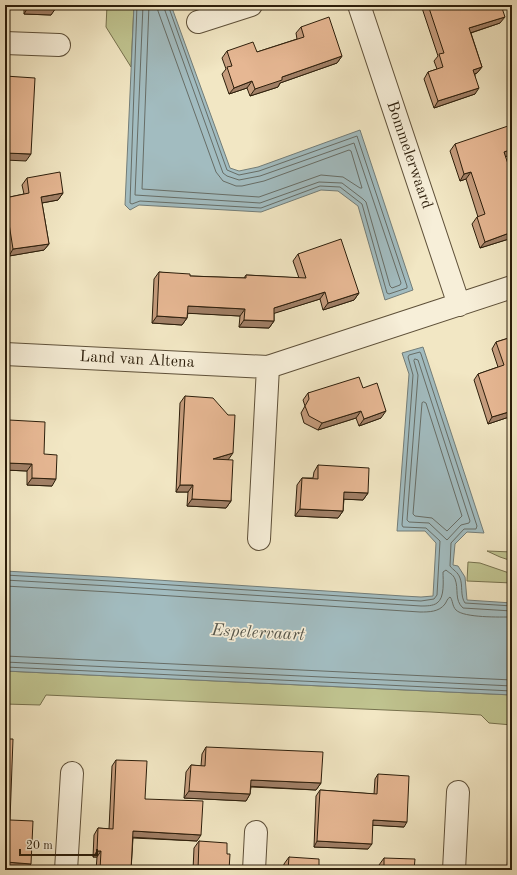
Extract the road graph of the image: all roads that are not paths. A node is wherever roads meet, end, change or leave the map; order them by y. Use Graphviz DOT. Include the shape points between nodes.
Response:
graph roads {
  1 [pos="251,5"];
  2 [pos="359,5"];
  3 [pos="198,22"];
  4 [pos="5,43"];
  5 [pos="59,45"];
  6 [pos="512,287"];
  7 [pos="459,305"];
  8 [pos="5,354"];
  9 [pos="268,367"];
  10 [pos="259,539"];
  11 [pos="72,773"];
  12 [pos="458,792"];
  13 [pos="256,832"];
  14 [pos="66,870"];
  15 [pos="254,870"];
  16 [pos="454,870"];
  1 -- 3 [label="street"];
  2 -- 7 [label="street, Bommelerwaard"];
  4 -- 5 [label="street"];
  6 -- 7 [label="street, Land van Altena"];
  7 -- 9 [label="street, Land van Altena"];
  8 -- 9 [label="street, Land van Altena"];
  9 -- 10 [label="street"];
  11 -- 14 [label="street"];
  12 -- 16 [label="street"];
  13 -- 15 [label="street"];
}
